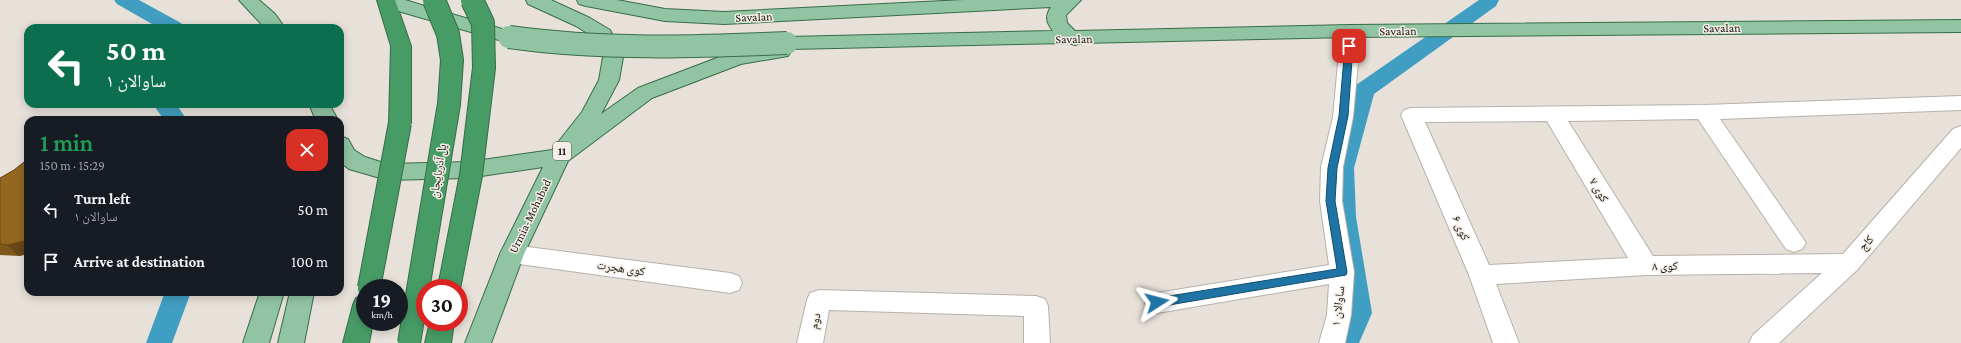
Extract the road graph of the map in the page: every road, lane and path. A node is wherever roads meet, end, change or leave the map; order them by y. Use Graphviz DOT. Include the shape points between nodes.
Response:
graph roads {
  1 [pos="248,0"];
  2 [pos="387,0"];
  3 [pos="434,0"];
  4 [pos="472,0"];
  5 [pos="535,0"];
  6 [pos="586,0"];
  7 [pos="1066,0"];
  8 [pos="1072,0"];
  9 [pos="273,24"];
  10 [pos="1961,26"];
  11 [pos="1350,32"];
  12 [pos="1075,39"];
  13 [pos="827,43"];
  14 [pos="1961,103"];
  15 [pos="1704,112"];
  16 [pos="1553,114"];
  17 [pos="1961,134"];
  18 [pos="344,151"];
  19 [pos="559,156"];
  20 [pos="1794,243"];
  21 [pos="512,254"];
  22 [pos="1849,263"];
  23 [pos="1646,266"];
  24 [pos="1342,272"];
  25 [pos="1482,275"];
  26 [pos="371,279"];
  27 [pos="452,279"];
  28 [pos="730,283"];
  29 [pos="271,296"];
  30 [pos="301,296"];
  31 [pos="1157,302"];
  32 [pos="359,331"];
  33 [pos="440,331"];
  34 [pos="256,343"];
  35 [pos="291,343"];
  36 [pos="356,343"];
  37 [pos="409,343"];
  38 [pos="438,343"];
  39 [pos="478,343"];
  40 [pos="810,343"];
  41 [pos="1037,343"];
  42 [pos="1332,343"];
  43 [pos="1506,343"];
  44 [pos="1762,343"];
  1 -- 9 [label="main road"];
  2 -- 13 [label="main road, Savalan, bridge" via="468,26 537,42 664,49"];
  2 -- 26 [label="highway, bridge" via="401,46 400,123"];
  3 -- 37 [label="highway, پل آذربایجان, bridge" via="448,34 452,60 449,104"];
  4 -- 27 [label="highway, bridge" via="482,22 484,68 471,175"];
  5 -- 19 [label="main road, Urmia-Mohabad / 11" via="603,34 613,57 608,80 590,116"];
  6 -- 7 [label="main road, Savalan" via="665,15 724,18"];
  8 -- 12 [label="main road" via="1061,6 1056,14 1056,23 1063,32"];
  10 -- 11 [label="main road, Savalan"];
  11 -- 12 [label="main road, Savalan"];
  11 -- 24 [label="street, ساوالان ۱" via="1343,116 1332,168 1331,201"];
  12 -- 13 [label="main road, Savalan"];
  13 -- 19 [label="main road" via="737,58 645,93"];
  14 -- 15 [label="street"];
  15 -- 16 [label="street"];
  15 -- 20 [label="street"];
  16 -- 23 [label="street, کوی ۷"];
  16 -- 25 [label="street, کوی ۶" via="1411,115"];
  17 -- 22 [label="street, کاج"];
  18 -- 19 [label="main road" via="357,163 387,172 468,170"];
  19 -- 21 [label="main road, Urmia-Mohabad / 11"];
  21 -- 28 [label="street, کوی هجرت"];
  21 -- 39 [label="main road, Urmia-Mohabad / 11"];
  22 -- 23 [label="street, کوی ۸"];
  22 -- 44 [label="street, کاج"];
  23 -- 25 [label="street, کوی ۸"];
  24 -- 31 [label="street"];
  24 -- 42 [label="street, ساوالان ۱" via="1339,315"];
  25 -- 43 [label="street, کوی ۶"];
  29 -- 34 [label="main road"];
  30 -- 35 [label="main road"];
  32 -- 36 [label="highway"];
  33 -- 38 [label="highway"];
  40 -- 41 [label="street, دوم" via="819,300 1036,306"];
}
